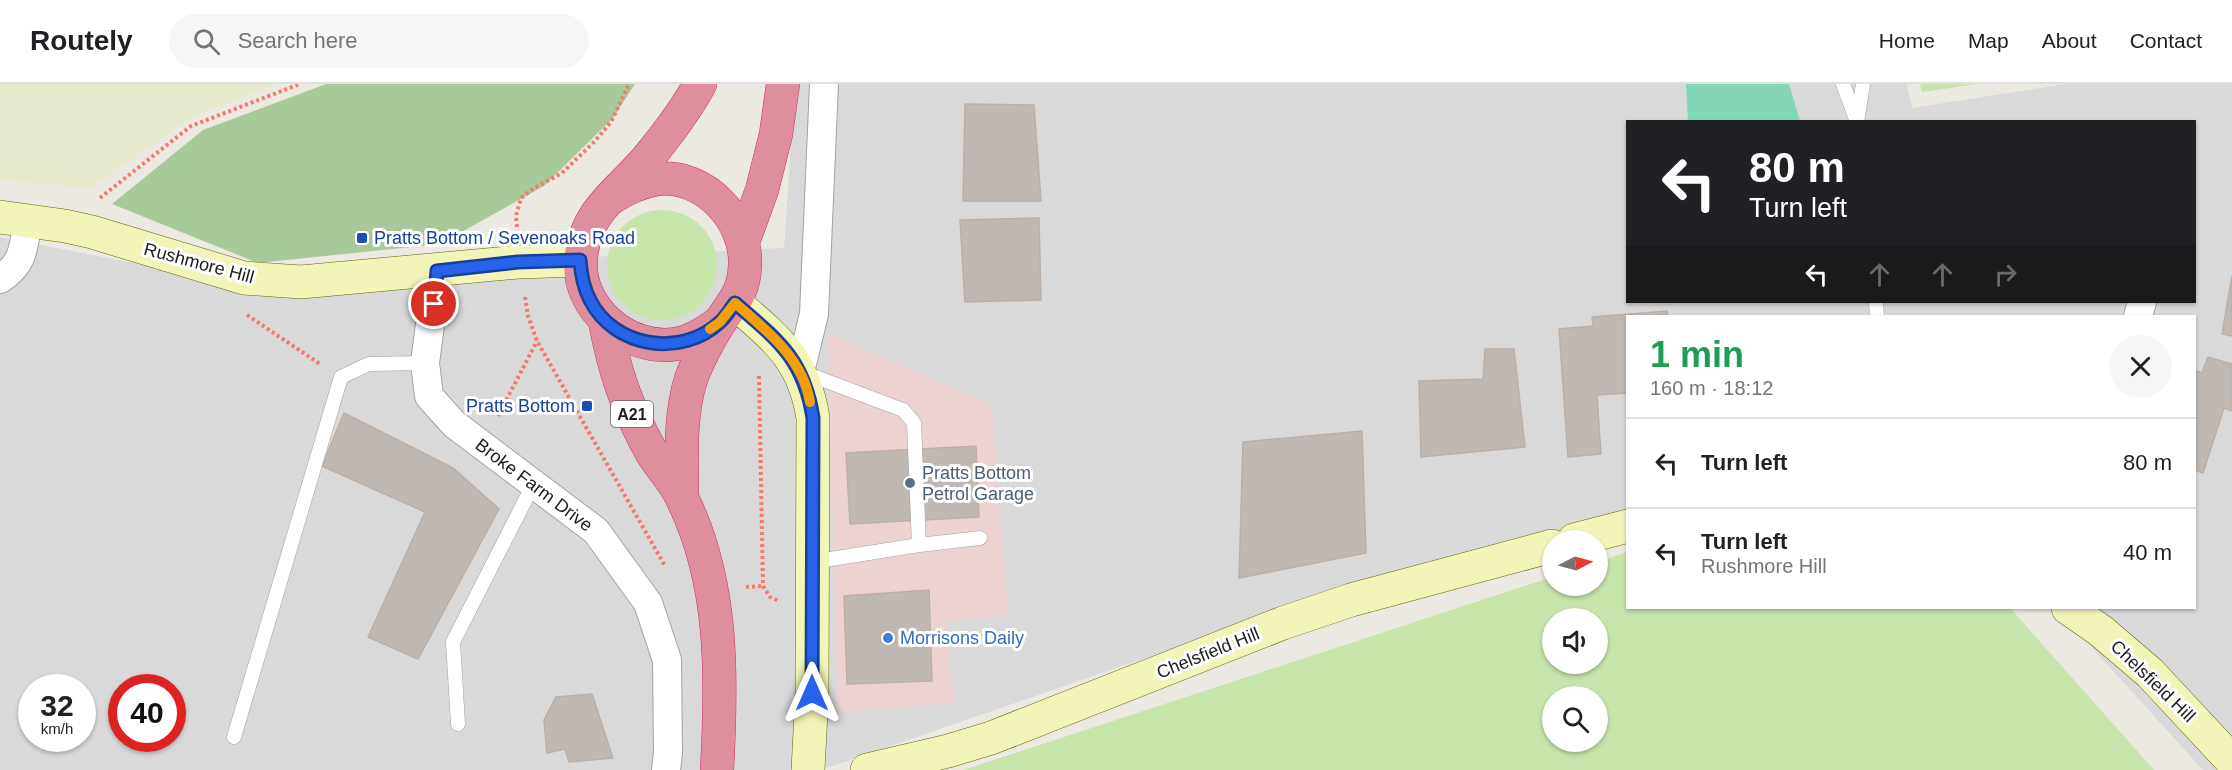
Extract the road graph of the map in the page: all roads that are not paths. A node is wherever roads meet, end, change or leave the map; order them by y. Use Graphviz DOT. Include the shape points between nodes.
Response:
graph roads {
  1 [pos="700,84"];
  2 [pos="783,84"];
  3 [pos="824,84"];
  4 [pos="1843,84"];
  5 [pos="1863,84"];
  6 [pos="1857,120"];
  7 [pos="608,200"];
  8 [pos="14,219"];
  9 [pos="743,243"];
  10 [pos="580,260"];
  11 [pos="437,271"];
  12 [pos="0,279"];
  13 [pos="727,313"];
  14 [pos="605,321"];
  15 [pos="425,363"];
  16 [pos="800,372"];
  17 [pos="533,485"];
  18 [pos="682,497"];
  19 [pos="1626,527"];
  20 [pos="1608,531"];
  21 [pos="980,538"];
  22 [pos="919,545"];
  23 [pos="1542,549"];
  24 [pos="812,562"];
  25 [pos="2069,609"];
  26 [pos="458,724"];
  27 [pos="234,737"];
  28 [pos="2232,761"];
  29 [pos="666,770"];
  30 [pos="717,770"];
  31 [pos="808,770"];
  32 [pos="867,770"];
  1 -- 7 [label="highway" via="670,132"];
  2 -- 9 [label="highway" via="774,145"];
  3 -- 16 [label="street" via="814,314"];
  4 -- 6 [label="lane"];
  5 -- 6 [label="lane"];
  7 -- 9 [label="highway" via="641,183 660,179 688,183 712,196 726,210"];
  7 -- 10 [label="highway" via="585,233"];
  8 -- 11 [label="street, Rushmore Hill" via="92,232 244,278 301,282"];
  8 -- 12 [label="street" via="21,256 13,270"];
  9 -- 13 [label="highway" via="743,284"];
  10 -- 11 [label="street, Rushmore Hill"];
  10 -- 14 [label="highway" via="590,301"];
  11 -- 15 [label="street, Broke Farm Drive"];
  13 -- 14 [label="highway" via="700,336 675,344 650,344 626,336"];
  13 -- 16 [label="street" via="784,348"];
  13 -- 18 [label="highway, A21" via="691,378 684,409"];
  14 -- 18 [label="highway, A21" via="613,362 629,407 652,453"];
  15 -- 17 [label="street, Broke Farm Drive" via="429,396 454,423"];
  15 -- 27 [label="lane" via="369,364 341,377"];
  16 -- 22 [label="lane" via="903,410 914,423"];
  16 -- 24 [label="street" via="813,418"];
  17 -- 26 [label="lane" via="453,642"];
  17 -- 29 [label="street, Broke Farm Drive" via="596,531 648,603 668,660"];
  18 -- 30 [label="highway, A21" via="704,556 716,615 720,676"];
  19 -- 20 [label="street"];
  21 -- 22 [label="lane"];
  22 -- 24 [label="lane"];
  23 -- 32 [label="street, Chelsfield Hill" via="1351,600 991,738"];
  24 -- 31 [label="street"];
  25 -- 28 [label="street, Chelsfield Hill" via="2102,631 2150,673"];
}
